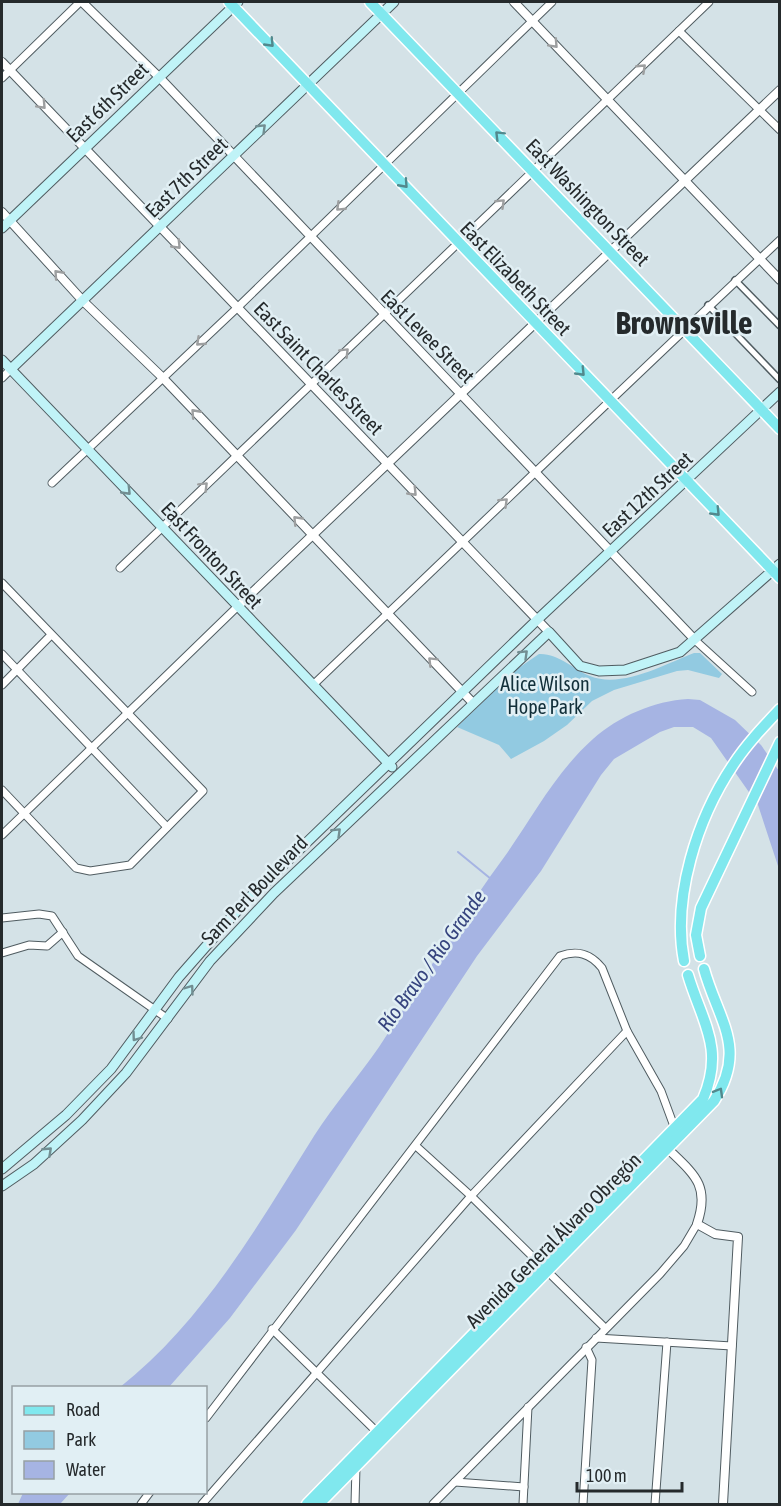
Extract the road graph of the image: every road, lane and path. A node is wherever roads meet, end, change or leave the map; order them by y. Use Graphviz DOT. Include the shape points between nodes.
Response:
graph roads {
  1 [pos="81,2"];
  2 [pos="370,2"];
  3 [pos="394,2"];
  4 [pos="514,2"];
  5 [pos="552,2"];
  6 [pos="709,2"];
  7 [pos="233,3"];
  8 [pos="382,14"];
  9 [pos="532,21"];
  10 [pos="679,31"];
  11 [pos="2,62"];
  12 [pos="9,70"];
  13 [pos="159,77"];
  14 [pos="2,78"];
  15 [pos="309,83"];
  16 [pos="780,90"];
  17 [pos="459,94"];
  18 [pos="607,99"];
  19 [pos="760,109"];
  20 [pos="780,130"];
  21 [pos="83,150"];
  22 [pos="232,157"];
  23 [pos="386,164"];
  24 [pos="534,171"];
  25 [pos="685,179"];
  26 [pos="2,212"];
  27 [pos="9,220"];
  28 [pos="159,227"];
  29 [pos="2,228"];
  30 [pos="310,237"];
  31 [pos="780,240"];
  32 [pos="458,244"];
  33 [pos="611,251"];
  34 [pos="759,259"];
  35 [pos="735,280"];
  36 [pos="780,280"];
  37 [pos="83,301"];
  38 [pos="708,305"];
  39 [pos="237,308"];
  40 [pos="383,315"];
  41 [pos="536,325"];
  42 [pos="780,326"];
  43 [pos="684,329"];
  44 [pos="2,360"];
  45 [pos="11,369"];
  46 [pos="162,377"];
  47 [pos="2,378"];
  48 [pos="780,380"];
  49 [pos="311,386"];
  50 [pos="780,392"];
  51 [pos="462,393"];
  52 [pos="610,403"];
  53 [pos="762,410"];
  54 [pos="780,429"];
  55 [pos="86,449"];
  56 [pos="234,456"];
  57 [pos="387,465"];
  58 [pos="535,473"];
  59 [pos="686,481"];
  60 [pos="52,483"];
  61 [pos="162,527"];
  62 [pos="313,537"];
  63 [pos="462,543"];
  64 [pos="612,552"];
  65 [pos="120,568"];
  66 [pos="777,571"];
  67 [pos="2,583"];
  68 [pos="237,607"];
  69 [pos="387,614"];
  70 [pos="537,620"];
  71 [pos="549,632"];
  72 [pos="51,635"];
  73 [pos="696,641"];
  74 [pos="2,654"];
  75 [pos="16,670"];
  76 [pos="2,685"];
  77 [pos="313,685"];
  78 [pos="463,692"];
  79 [pos="752,692"];
  80 [pos="472,703"];
  81 [pos="128,712"];
  82 [pos="776,712"];
  83 [pos="780,742"];
  84 [pos="92,748"];
  85 [pos="388,763"];
  86 [pos="398,773"];
  87 [pos="2,790"];
  88 [pos="24,814"];
  89 [pos="167,827"];
  90 [pos="2,835"];
  91 [pos="2,918"];
  92 [pos="63,932"];
  93 [pos="2,953"];
  94 [pos="700,956"];
  95 [pos="684,961"];
  96 [pos="704,969"];
  97 [pos="688,975"];
  98 [pos="154,1009"];
  99 [pos="168,1019"];
  100 [pos="627,1031"];
  101 [pos="66,1115"];
  102 [pos="74,1127"];
  103 [pos="675,1129"];
  104 [pos="416,1146"];
  105 [pos="669,1150"];
  106 [pos="2,1169"];
  107 [pos="2,1186"];
  108 [pos="622,1189"];
  109 [pos="471,1196"];
  110 [pos="697,1224"];
  111 [pos="545,1267"];
  112 [pos="606,1328"];
  113 [pos="272,1329"];
  114 [pos="596,1338"];
  115 [pos="667,1342"];
  116 [pos="732,1346"];
  117 [pos="586,1347"];
  118 [pos="317,1375"];
  119 [pos="528,1407"];
  120 [pos="207,1417"];
  121 [pos="381,1435"];
  122 [pos="356,1467"];
  123 [pos="455,1482"];
  124 [pos="524,1487"];
  125 [pos="202,1504"];
  126 [pos="307,1504"];
  127 [pos="320,1504"];
  128 [pos="355,1504"];
  129 [pos="433,1504"];
  130 [pos="523,1504"];
  131 [pos="583,1504"];
  132 [pos="655,1504"];
  133 [pos="723,1504"];
  1 -- 12 [label="street"];
  1 -- 13 [label="street, East Levee Street"];
  2 -- 8 [label="main road, East Washington Street"];
  3 -- 8 [label="main road, East 7th Street"];
  4 -- 9 [label="street"];
  5 -- 9 [label="street"];
  6 -- 10 [label="street"];
  7 -- 13 [label="main road, East 6th Street"];
  7 -- 15 [label="main road, East Elizabeth Street, one-way"];
  8 -- 15 [label="main road, East 7th Street"];
  8 -- 17 [label="main road, East Washington Street"];
  9 -- 17 [label="street"];
  9 -- 18 [label="street, one-way"];
  18 -- 10 [label="street, one-way"];
  10 -- 19 [label="street"];
  11 -- 12 [label="street, East Saint Charles Street"];
  12 -- 14 [label="street"];
  12 -- 21 [label="street, East Saint Charles Street, one-way"];
  13 -- 21 [label="main road, East 6th Street"];
  13 -- 22 [label="street, East Levee Street"];
  22 -- 15 [label="main road, East 7th Street, one-way"];
  15 -- 23 [label="main road, East Elizabeth Street"];
  16 -- 19 [label="street"];
  17 -- 23 [label="street"];
  24 -- 17 [label="main road, East Washington Street, one-way"];
  18 -- 24 [label="street"];
  18 -- 25 [label="street"];
  19 -- 20 [label="street"];
  19 -- 25 [label="street"];
  21 -- 27 [label="main road, East 6th Street"];
  21 -- 28 [label="street, East Saint Charles Street"];
  22 -- 28 [label="main road, East 7th Street"];
  22 -- 30 [label="street, East Levee Street"];
  23 -- 30 [label="street, one-way"];
  23 -- 32 [label="main road, East Elizabeth Street, one-way"];
  32 -- 24 [label="street, one-way"];
  24 -- 33 [label="main road, East Washington Street"];
  25 -- 33 [label="street"];
  25 -- 34 [label="street"];
  26 -- 27 [label="street"];
  27 -- 29 [label="main road, East 6th Street"];
  37 -- 27 [label="street, one-way"];
  28 -- 37 [label="main road, East 7th Street"];
  28 -- 39 [label="street, East Saint Charles Street, one-way"];
  30 -- 39 [label="street"];
  30 -- 40 [label="street, East Levee Street"];
  31 -- 34 [label="street"];
  32 -- 40 [label="street"];
  32 -- 41 [label="main road, East Elizabeth Street"];
  33 -- 41 [label="street"];
  33 -- 43 [label="main road, East Washington Street"];
  34 -- 35 [label="street"];
  34 -- 36 [label="street"];
  35 -- 38 [label="street"];
  35 -- 42 [label="street"];
  37 -- 45 [label="main road, East 7th Street"];
  37 -- 46 [label="street"];
  38 -- 43 [label="street"];
  38 -- 48 [label="street"];
  39 -- 46 [label="street, one-way"];
  39 -- 49 [label="street, East Saint Charles Street"];
  49 -- 40 [label="street, one-way"];
  40 -- 51 [label="street, East Levee Street"];
  41 -- 51 [label="street"];
  41 -- 52 [label="main road, East Elizabeth Street, one-way"];
  43 -- 52 [label="street"];
  43 -- 53 [label="main road, East Washington Street"];
  44 -- 45 [label="main road, East Fronton Street"];
  45 -- 47 [label="street, East 7th Street"];
  45 -- 55 [label="main road, East Fronton Street"];
  46 -- 55 [label="street"];
  56 -- 46 [label="street, one-way"];
  49 -- 56 [label="street"];
  49 -- 57 [label="street, East Saint Charles Street"];
  50 -- 53 [label="main road, East 12th Street"];
  51 -- 57 [label="street"];
  51 -- 58 [label="street, East Levee Street"];
  52 -- 58 [label="street"];
  52 -- 59 [label="main road, East Elizabeth Street"];
  53 -- 54 [label="main road, East Washington Street"];
  53 -- 59 [label="main road, East 12th Street"];
  55 -- 60 [label="street"];
  55 -- 61 [label="main road, East Fronton Street, one-way"];
  61 -- 56 [label="street, one-way"];
  62 -- 56 [label="street, one-way"];
  57 -- 62 [label="street"];
  57 -- 63 [label="street, East Saint Charles Street, one-way"];
  63 -- 58 [label="street, one-way"];
  58 -- 64 [label="street, East Levee Street"];
  59 -- 64 [label="main road, East 12th Street"];
  59 -- 66 [label="main road, East Elizabeth Street, one-way"];
  61 -- 65 [label="street"];
  61 -- 68 [label="main road, East Fronton Street"];
  62 -- 68 [label="street"];
  62 -- 69 [label="street"];
  63 -- 69 [label="street"];
  63 -- 70 [label="street, East Saint Charles Street"];
  64 -- 70 [label="main road, East 12th Street"];
  64 -- 73 [label="street, East Levee Street"];
  66 -- 73 [label="main road, East Saint Charles Street"];
  67 -- 72 [label="street"];
  68 -- 77 [label="main road, East Fronton Street"];
  68 -- 81 [label="street"];
  69 -- 77 [label="street"];
  78 -- 69 [label="street, one-way"];
  70 -- 71 [label="street, East Saint Charles Street"];
  70 -- 78 [label="main road, Sam Perl Boulevard"];
  71 -- 73 [label="main road, East Saint Charles Street" via="580,666 600,671 625,670 680,652"];
  80 -- 71 [label="main road, Sam Perl Boulevard, one-way"];
  72 -- 75 [label="street"];
  72 -- 81 [label="street"];
  73 -- 79 [label="street, East Levee Street"];
  74 -- 75 [label="street"];
  75 -- 76 [label="street"];
  75 -- 84 [label="street"];
  77 -- 85 [label="main road, East Fronton Street"];
  78 -- 80 [label="street"];
  78 -- 85 [label="main road, Sam Perl Boulevard"];
  80 -- 86 [label="main road, Sam Perl Boulevard"];
  81 -- 84 [label="street"];
  81 -- 89 [label="street" via="203,791"];
  82 -- 95 [label="main road" via="734,763 696,844 680,929"];
  83 -- 94 [label="main road" via="697,922"];
  84 -- 88 [label="street"];
  84 -- 89 [label="street"];
  85 -- 86 [label="main road, East Fronton Street"];
  85 -- 98 [label="main road, Sam Perl Boulevard" via="244,903"];
  99 -- 86 [label="main road, Sam Perl Boulevard, one-way" via="235,933"];
  87 -- 88 [label="street"];
  88 -- 89 [label="street" via="76,868 90,871 129,865"];
  88 -- 90 [label="street"];
  91 -- 92 [label="street" via="52,916"];
  92 -- 93 [label="street" via="47,946 29,945"];
  92 -- 98 [label="street" via="78,956"];
  105 -- 96 [label="main road, Avenida General Álvaro Obregón, one-way" via="714,1101 729,1067 728,1031"];
  97 -- 103 [label="main road, Avenida General Álvaro Obregón" via="708,1027 713,1058 704,1099"];
  98 -- 99 [label="street"];
  98 -- 101 [label="main road, Sam Perl Boulevard, one-way" via="121,1057"];
  99 -- 102 [label="main road, Sam Perl Boulevard" via="126,1073"];
  100 -- 103 [label="street" via="664,1098"];
  100 -- 104 [label="street" via="602,968 595,960 571,952 560,956"];
  100 -- 109 [label="street"];
  101 -- 102 [label="main road"];
  101 -- 106 [label="main road, Sam Perl Boulevard"];
  107 -- 102 [label="main road, Sam Perl Boulevard, one-way" via="34,1164"];
  103 -- 108 [label="main road, Avenida General Álvaro Obregón"];
  104 -- 109 [label="street"];
  104 -- 113 [label="street"];
  105 -- 108 [label="main road, Avenida General Álvaro Obregón"];
  105 -- 110 [label="street" via="699,1183 702,1201"];
  108 -- 111 [label="main road, Avenida General Álvaro Obregón"];
  109 -- 111 [label="street"];
  109 -- 118 [label="street"];
  110 -- 112 [label="street" via="676,1257"];
  110 -- 116 [label="street" via="714,1234 738,1237"];
  111 -- 112 [label="street"];
  111 -- 121 [label="main road, Avenida General Álvaro Obregón"];
  112 -- 114 [label="street"];
  113 -- 118 [label="street"];
  113 -- 120 [label="street"];
  114 -- 115 [label="street"];
  114 -- 117 [label="street"];
  115 -- 116 [label="street"];
  115 -- 132 [label="street"];
  116 -- 133 [label="street"];
  117 -- 119 [label="street"];
  117 -- 131 [label="street" via="592,1360"];
  118 -- 121 [label="street"];
  118 -- 125 [label="street"];
  119 -- 123 [label="street"];
  119 -- 124 [label="street"];
  121 -- 122 [label="main road, Avenida General Álvaro Obregón"];
  121 -- 126 [label="main road, Avenida General Álvaro Obregón"];
  122 -- 127 [label="main road, Avenida General Álvaro Obregón"];
  122 -- 128 [label="street"];
  123 -- 124 [label="street"];
  123 -- 129 [label="street"];
  124 -- 130 [label="street"];
}
